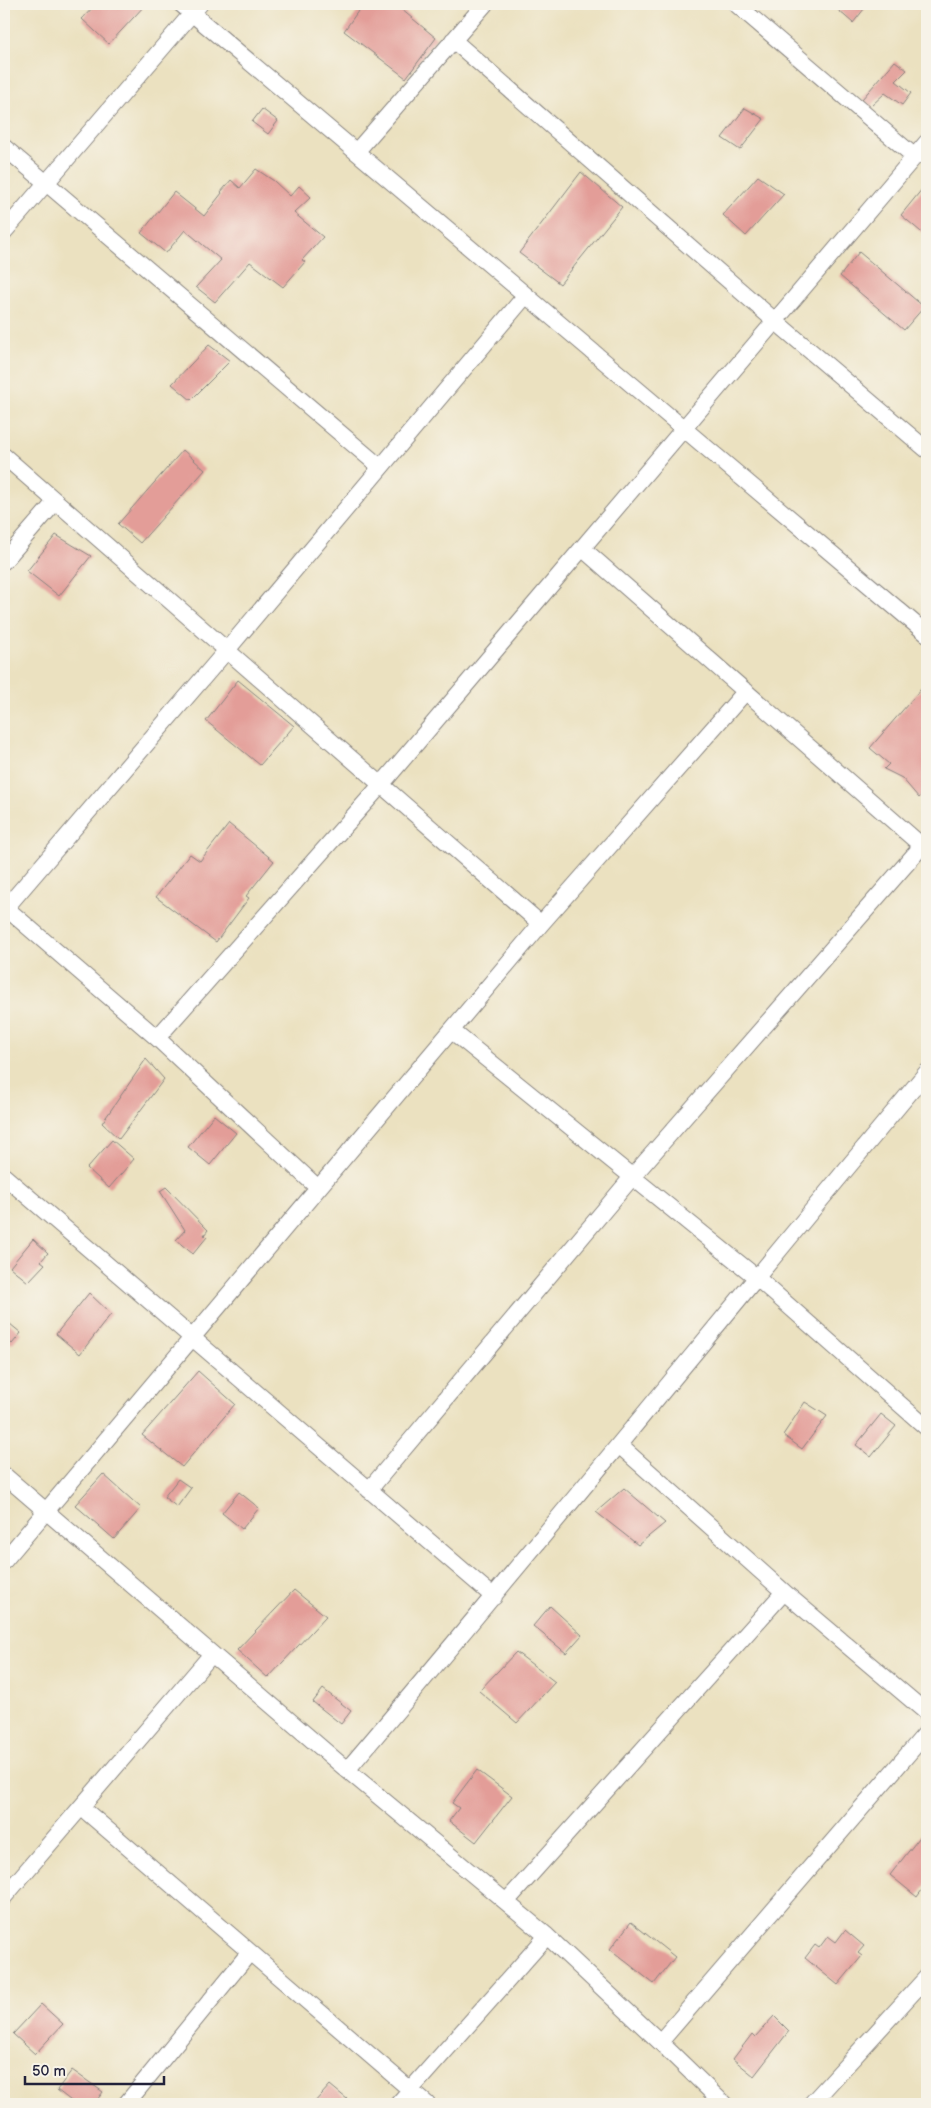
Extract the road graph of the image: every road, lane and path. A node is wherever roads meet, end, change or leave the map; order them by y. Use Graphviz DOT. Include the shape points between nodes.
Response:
graph roads {
  1 [pos="485,4"];
  2 [pos="736,4"];
  3 [pos="191,7"];
  4 [pos="453,40"];
  5 [pos="927,142"];
  6 [pos="4,147"];
  7 [pos="356,152"];
  8 [pos="915,157"];
  9 [pos="45,183"];
  10 [pos="4,232"];
  11 [pos="526,295"];
  12 [pos="775,321"];
  13 [pos="684,429"];
  14 [pos="927,450"];
  15 [pos="4,456"];
  16 [pos="380,467"];
  17 [pos="56,502"];
  18 [pos="582,548"];
  19 [pos="4,561"];
  20 [pos="927,634"];
  21 [pos="227,650"];
  22 [pos="746,691"];
  23 [pos="381,785"];
  24 [pos="925,848"];
  25 [pos="5,909"];
  26 [pos="541,924"];
  27 [pos="452,1031"];
  28 [pos="157,1038"];
  29 [pos="927,1072"];
  30 [pos="4,1176"];
  31 [pos="633,1176"];
  32 [pos="318,1188"];
  33 [pos="756,1277"];
  34 [pos="193,1339"];
  35 [pos="926,1423"];
  36 [pos="619,1445"];
  37 [pos="4,1475"];
  38 [pos="368,1490"];
  39 [pos="46,1511"];
  40 [pos="4,1561"];
  41 [pos="784,1592"];
  42 [pos="494,1597"];
  43 [pos="212,1654"];
  44 [pos="927,1713"];
  45 [pos="927,1732"];
  46 [pos="347,1770"];
  47 [pos="81,1807"];
  48 [pos="4,1897"];
  49 [pos="506,1902"];
  50 [pos="547,1936"];
  51 [pos="250,1952"];
  52 [pos="927,1977"];
  53 [pos="660,2042"];
  54 [pos="411,2090"];
  55 [pos="126,2104"];
  56 [pos="398,2104"];
  57 [pos="427,2104"];
  58 [pos="724,2104"];
  59 [pos="811,2104"];
  1 -- 4 [label="street"];
  2 -- 8 [label="street"];
  3 -- 7 [label="street"];
  3 -- 9 [label="street"];
  4 -- 7 [label="street"];
  4 -- 12 [label="street"];
  5 -- 8 [label="street"];
  6 -- 9 [label="street"];
  7 -- 11 [label="street"];
  8 -- 12 [label="street"];
  9 -- 10 [label="street"];
  9 -- 16 [label="street"];
  11 -- 13 [label="street"];
  11 -- 16 [label="street"];
  12 -- 13 [label="street"];
  12 -- 14 [label="street"];
  13 -- 18 [label="street"];
  13 -- 20 [label="street"];
  15 -- 17 [label="street"];
  16 -- 21 [label="street"];
  17 -- 19 [label="street"];
  17 -- 21 [label="street"];
  18 -- 22 [label="street"];
  18 -- 23 [label="street"];
  21 -- 23 [label="street"];
  21 -- 25 [label="street"];
  22 -- 24 [label="street"];
  22 -- 26 [label="street"];
  23 -- 26 [label="street"];
  23 -- 28 [label="street"];
  24 -- 31 [label="street"];
  25 -- 28 [label="street"];
  26 -- 27 [label="street"];
  27 -- 31 [label="street"];
  27 -- 32 [label="street"];
  28 -- 32 [label="street"];
  29 -- 33 [label="street"];
  30 -- 34 [label="street"];
  31 -- 33 [label="street"];
  31 -- 38 [label="street"];
  32 -- 34 [label="street"];
  33 -- 35 [label="street"];
  33 -- 36 [label="street"];
  34 -- 38 [label="street"];
  34 -- 39 [label="street"];
  36 -- 41 [label="street"];
  36 -- 42 [label="street"];
  37 -- 39 [label="street"];
  38 -- 42 [label="street"];
  39 -- 40 [label="street"];
  39 -- 43 [label="street"];
  41 -- 44 [label="street"];
  41 -- 49 [label="street"];
  42 -- 46 [label="street"];
  43 -- 46 [label="street"];
  43 -- 47 [label="street"];
  45 -- 53 [label="street"];
  46 -- 49 [label="street"];
  47 -- 48 [label="street"];
  47 -- 51 [label="street"];
  49 -- 50 [label="street"];
  50 -- 53 [label="street"];
  50 -- 54 [label="street"];
  51 -- 54 [label="street"];
  51 -- 55 [label="street"];
  52 -- 59 [label="street"];
  53 -- 58 [label="street"];
  54 -- 56 [label="street"];
  54 -- 57 [label="street"];
}
